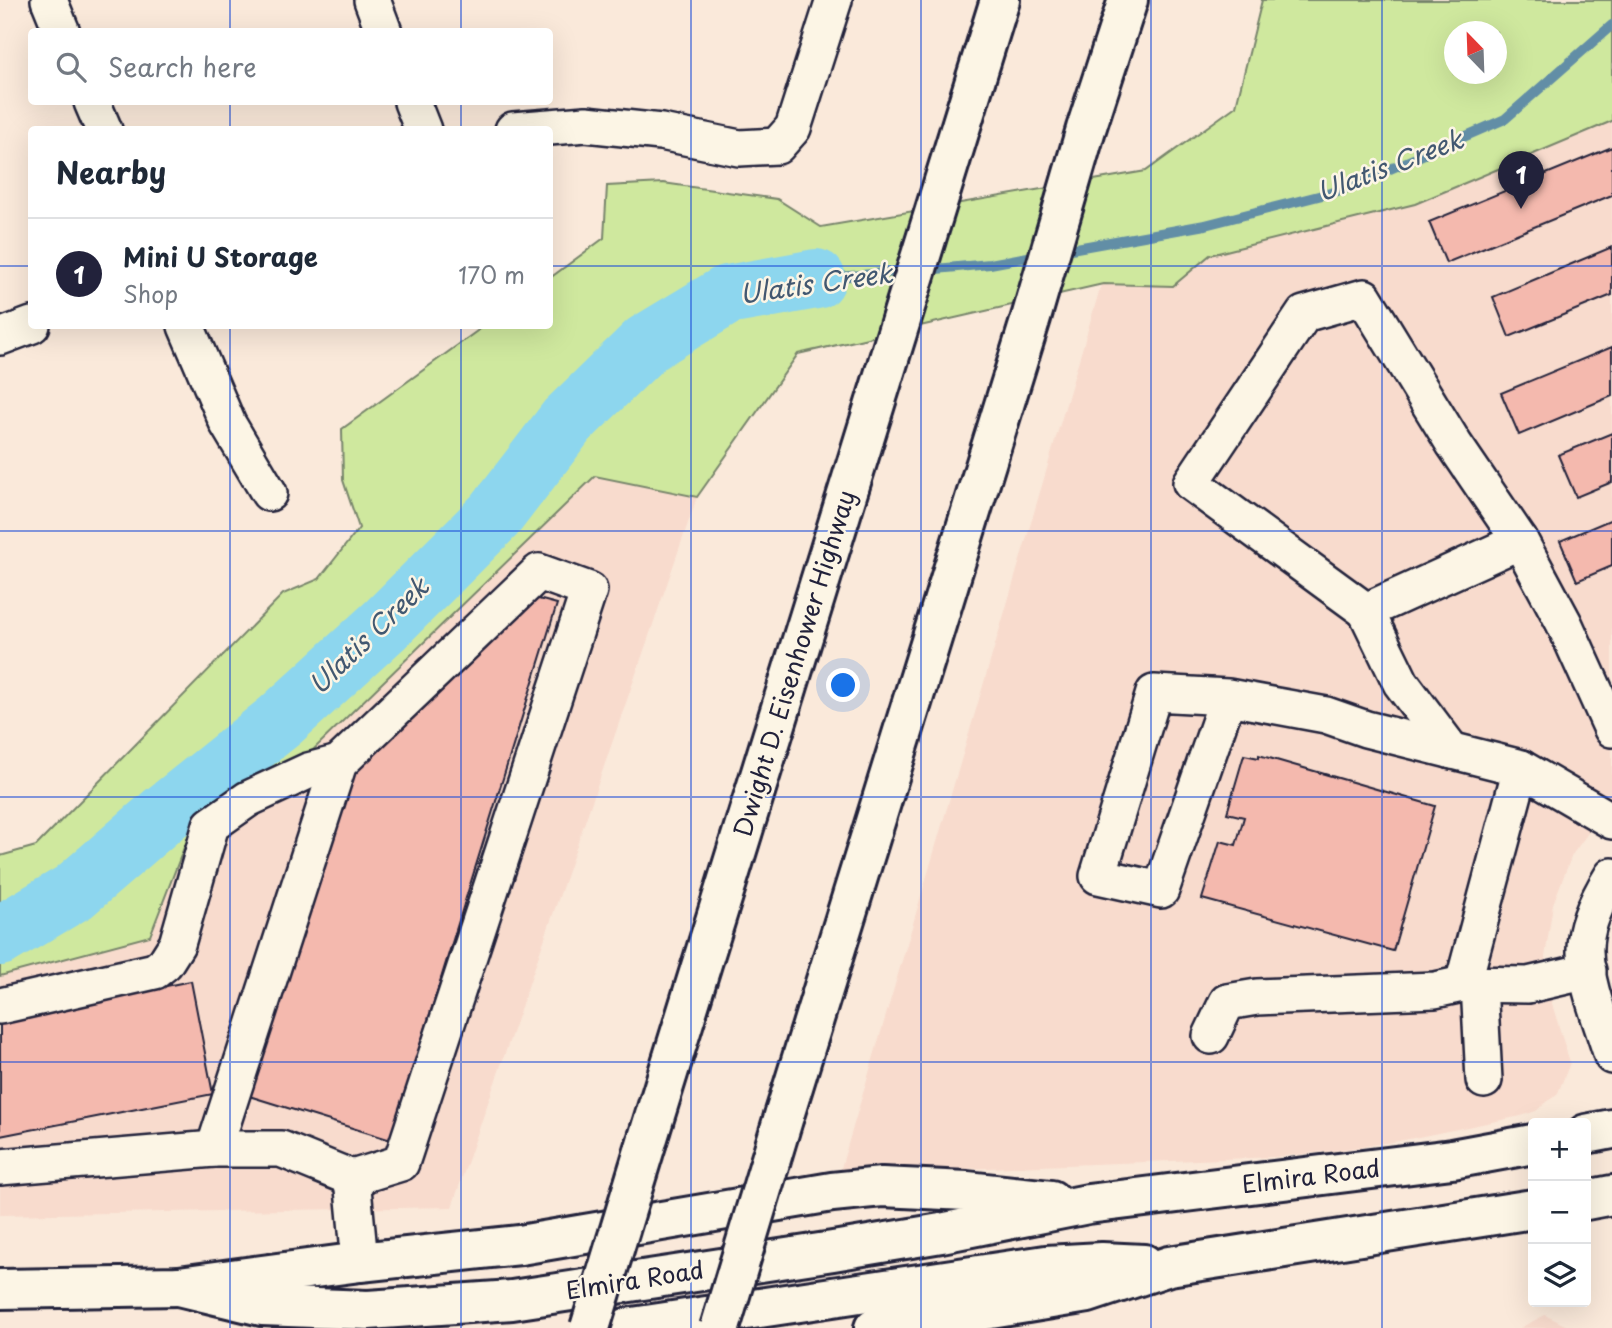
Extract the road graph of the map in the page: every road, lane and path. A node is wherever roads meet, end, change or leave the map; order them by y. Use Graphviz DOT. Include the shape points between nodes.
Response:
graph roads {
  1 [pos="49,0"];
  2 [pos="372,0"];
  3 [pos="834,0"];
  4 [pos="1000,0"];
  5 [pos="1128,0"];
  6 [pos="60,28"];
  7 [pos="382,28"];
  8 [pos="93,105"];
  9 [pos="413,105"];
  10 [pos="102,126"];
  11 [pos="421,126"];
  12 [pos="553,127"];
  13 [pos="28,326"];
  14 [pos="187,329"];
  15 [pos="0,337"];
  16 [pos="270,493"];
  17 [pos="1520,541"];
  18 [pos="1366,611"];
  19 [pos="1228,697"];
  20 [pos="1612,729"];
  21 [pos="1452,751"];
  22 [pos="339,763"];
  23 [pos="1521,768"];
  24 [pos="1612,821"];
  25 [pos="1612,876"];
  26 [pos="1588,971"];
  27 [pos="1471,984"];
  28 [pos="0,1006"];
  29 [pos="1211,1036"];
  30 [pos="1612,1056"];
  31 [pos="1484,1080"];
  32 [pos="1612,1129"];
  33 [pos="1591,1133"];
  34 [pos="1528,1145"];
  35 [pos="214,1149"];
  36 [pos="0,1167"];
  37 [pos="352,1178"];
  38 [pos="1612,1195"];
  39 [pos="1591,1199"];
  40 [pos="1088,1204"];
  41 [pos="1528,1210"];
  42 [pos="360,1262"];
  43 [pos="1169,1266"];
  44 [pos="179,1286"];
  45 [pos="0,1289"];
  46 [pos="590,1328"];
  47 [pos="626,1328"];
  48 [pos="720,1328"];
  49 [pos="874,1328"];
  1 -- 6 [label="street"];
  2 -- 7 [label="street"];
  3 -- 12 [label="street" via="793,128 777,146 739,148 661,132 586,124"];
  4 -- 46 [label="main road, Dwight D. Eisenhower Highway, bridge"];
  5 -- 48 [label="main road, bridge"];
  8 -- 10 [label="street"];
  9 -- 11 [label="street"];
  13 -- 15 [label="street"];
  14 -- 16 [label="street" via="228,425"];
  17 -- 18 [label="street"];
  17 -- 18 [label="street" via="1364,297 1304,314 1191,483"];
  17 -- 20 [label="street"];
  18 -- 21 [label="street" via="1401,683"];
  19 -- 19 [label="street" via="1154,693 1098,876 1161,890"];
  19 -- 21 [label="street" via="1326,715"];
  21 -- 23 [label="street"];
  22 -- 28 [label="street" via="308,771 248,799 211,824 177,944 155,971"];
  22 -- 35 [label="street"];
  22 -- 37 [label="street" via="539,572 589,590 401,1163"];
  23 -- 24 [label="street"];
  23 -- 27 [label="street"];
  25 -- 26 [label="street" via="1596,903 1584,950"];
  26 -- 27 [label="street" via="1528,985"];
  26 -- 30 [label="street"];
  27 -- 29 [label="street" via="1227,1002"];
  27 -- 31 [label="street"];
  32 -- 33 [label="main road"];
  34 -- 40 [label="main road, Elmira Road" via="1452,1159"];
  35 -- 36 [label="street"];
  35 -- 37 [label="street" via="281,1149"];
  37 -- 42 [label="street"];
  38 -- 39 [label="main road"];
  40 -- 42 [label="main road, Elmira Road" via="882,1187 520,1245"];
  40 -- 44 [label="main road, Elmira Road" via="941,1233 512,1300 368,1310 262,1306"];
  41 -- 43 [label="main road, Elmira Road"];
  42 -- 44 [label="main road, Elmira Road"];
  43 -- 47 [label="main road, Elmira Road" via="1046,1265"];
  43 -- 49 [label="main road, Elmira Road" via="1088,1293"];
  44 -- 45 [label="main road, Elmira Road"];
}
